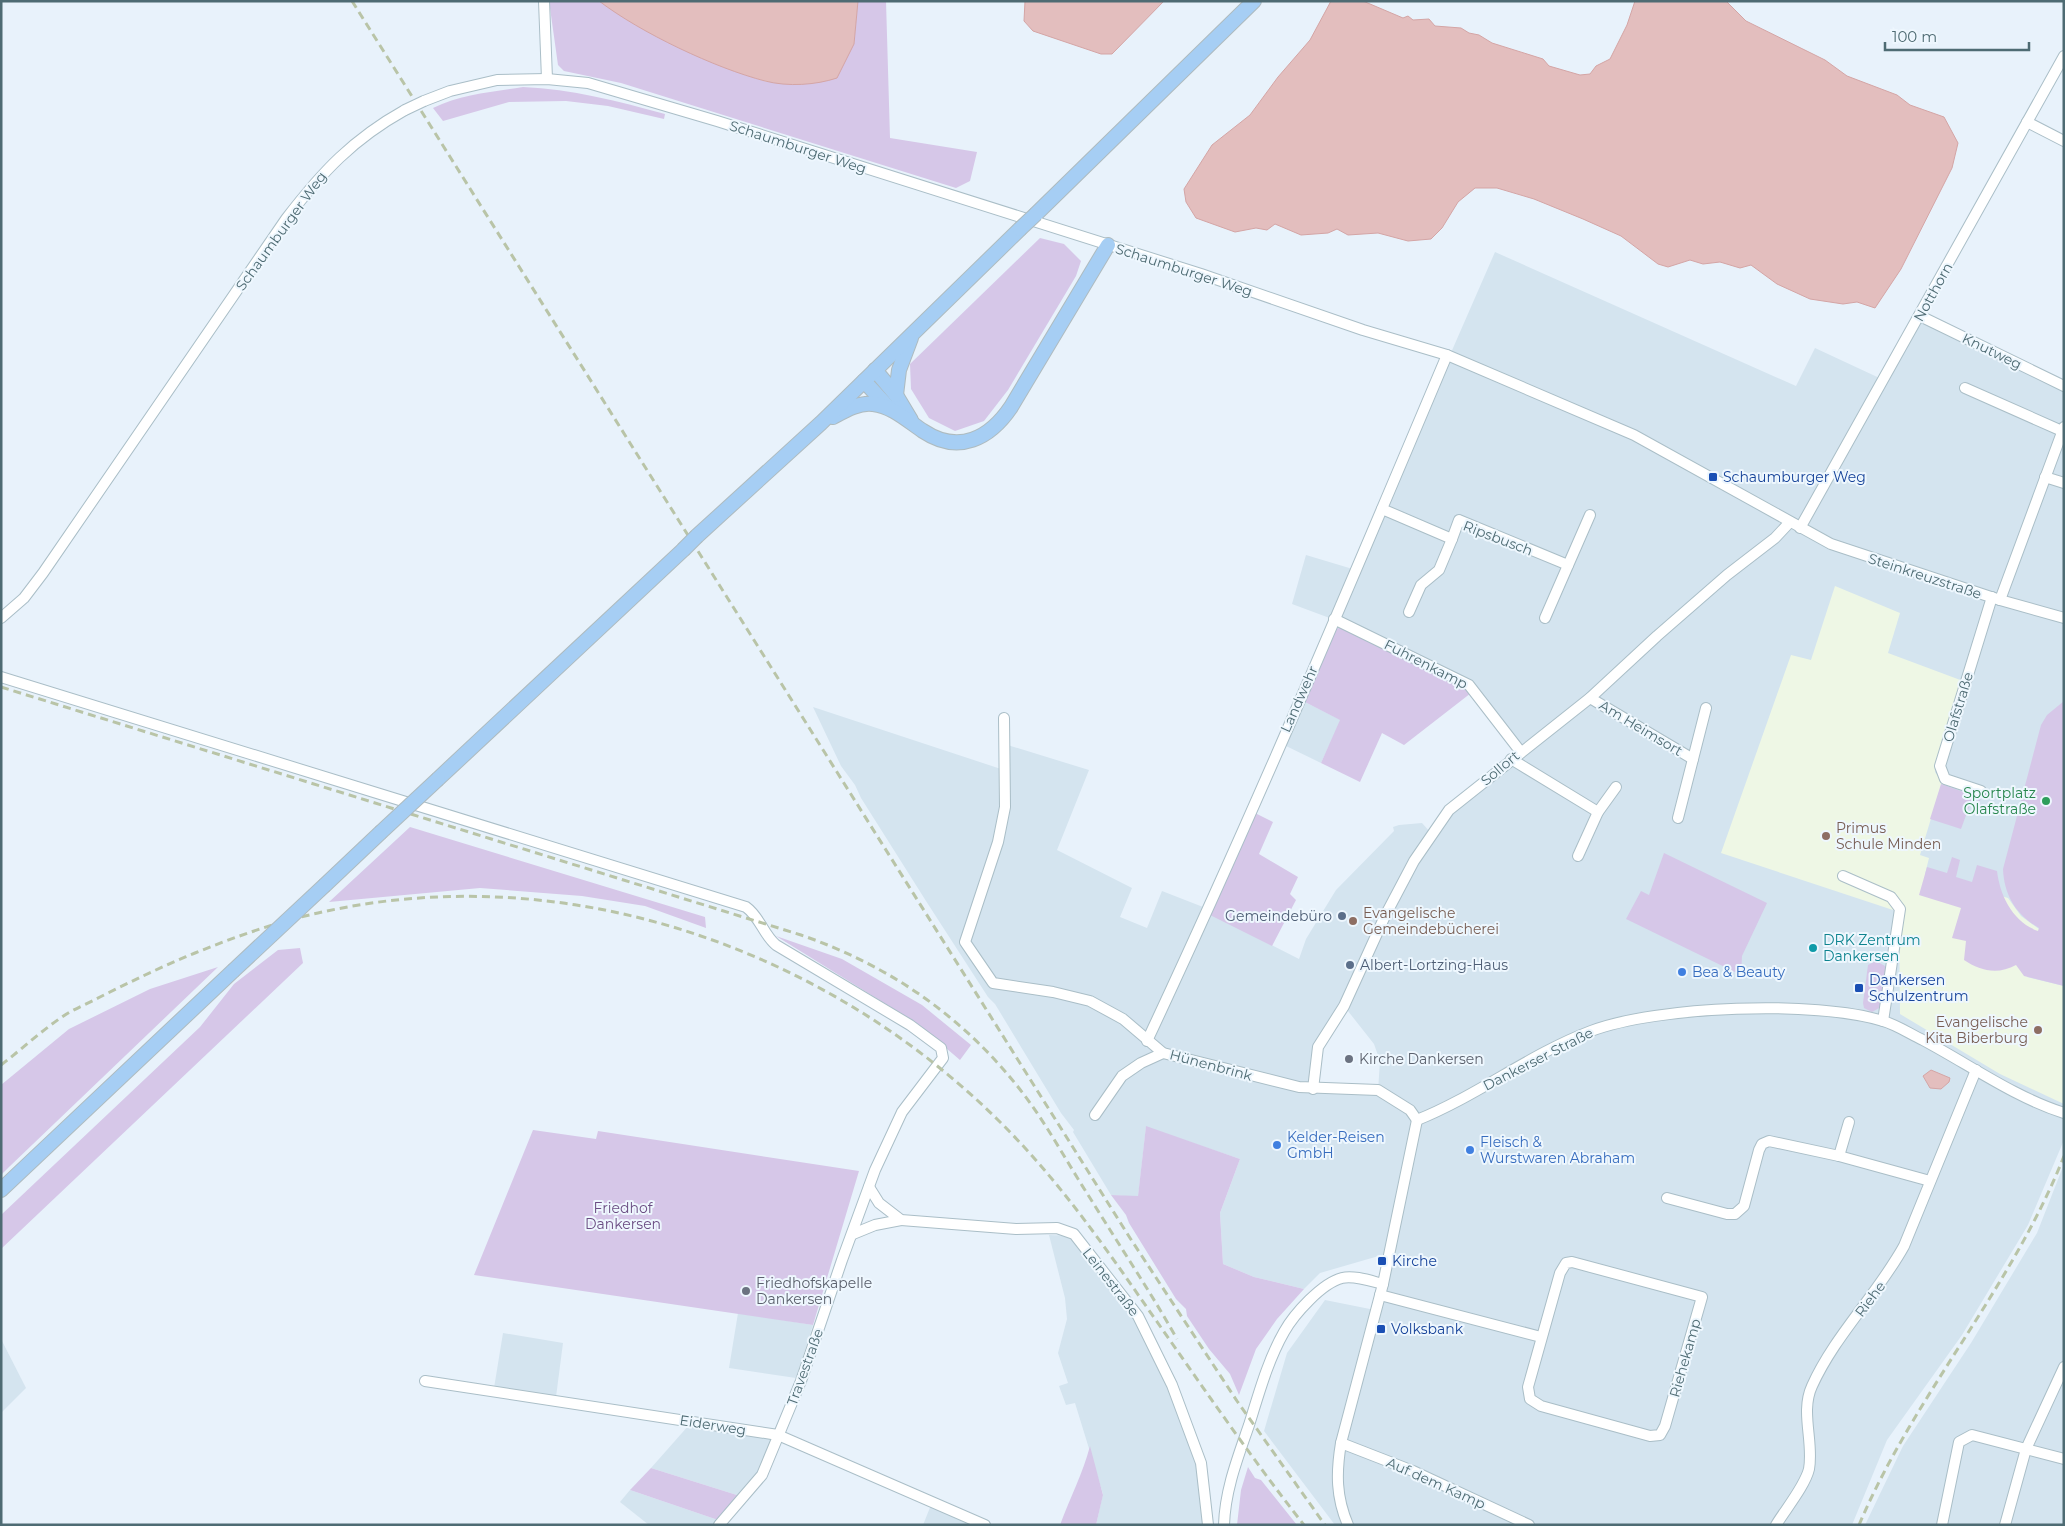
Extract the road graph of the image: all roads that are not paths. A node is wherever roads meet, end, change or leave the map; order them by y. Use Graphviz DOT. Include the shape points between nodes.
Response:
graph roads {
  1 [pos="544,1"];
  2 [pos="1254,1"];
  3 [pos="2064,56"];
  4 [pos="548,79"];
  5 [pos="2027,122"];
  6 [pos="2064,141"];
  7 [pos="1108,245"];
  8 [pos="1920,316"];
  9 [pos="913,333"];
  10 [pos="1447,355"];
  11 [pos="875,370"];
  12 [pos="864,381"];
  13 [pos="2064,386"];
  14 [pos="1965,388"];
  15 [pos="896,395"];
  16 [pos="893,411"];
  17 [pos="821,423"];
  18 [pos="914,424"];
  19 [pos="2063,429"];
  20 [pos="2045,477"];
  21 [pos="2064,482"];
  22 [pos="1382,509"];
  23 [pos="1590,516"];
  24 [pos="1790,522"];
  25 [pos="1800,528"];
  26 [pos="1452,539"];
  27 [pos="1568,565"];
  28 [pos="1996,599"];
  29 [pos="1409,612"];
  30 [pos="1545,618"];
  31 [pos="2064,618"];
  32 [pos="2,619"];
  33 [pos="1334,620"];
  34 [pos="1,677"];
  35 [pos="1590,698"];
  36 [pos="1706,708"];
  37 [pos="1004,718"];
  38 [pos="1520,751"];
  39 [pos="1511,759"];
  40 [pos="1693,759"];
  41 [pos="1616,787"];
  42 [pos="1981,792"];
  43 [pos="1598,812"];
  44 [pos="1678,818"];
  45 [pos="1578,856"];
  46 [pos="1843,876"];
  47 [pos="1884,1021"];
  48 [pos="1147,1041"];
  49 [pos="1163,1053"];
  50 [pos="1976,1070"];
  51 [pos="1313,1089"];
  52 [pos="2064,1114"];
  53 [pos="1095,1115"];
  54 [pos="1417,1120"];
  55 [pos="1849,1122"];
  56 [pos="1839,1156"];
  57 [pos="1930,1181"];
  58 [pos="869,1187"];
  59 [pos="1,1190"];
  60 [pos="1667,1198"];
  61 [pos="902,1220"];
  62 [pos="852,1234"];
  63 [pos="1383,1284"];
  64 [pos="1380,1295"];
  65 [pos="1541,1337"];
  66 [pos="2064,1367"];
  67 [pos="425,1381"];
  68 [pos="778,1435"];
  69 [pos="1341,1444"];
  70 [pos="2026,1449"];
  71 [pos="2064,1459"];
  72 [pos="719,1525"];
  73 [pos="985,1525"];
  74 [pos="1208,1525"];
  75 [pos="1224,1525"];
  76 [pos="1348,1525"];
  77 [pos="1530,1525"];
  78 [pos="1776,1525"];
  79 [pos="1942,1525"];
  80 [pos="2005,1525"];
  1 -- 4 [label="street"];
  2 -- 9 [label="main road, bridge"];
  3 -- 5 [label="street, Notthorn"];
  4 -- 7 [label="street, Schaumburger Weg" via="588,83 618,91"];
  4 -- 32 [label="street, Schaumburger Weg, bridge" via="497,80 424,101 359,139 315,181 43,573"];
  5 -- 6 [label="street"];
  5 -- 8 [label="street, Notthorn"];
  7 -- 10 [label="street, Schaumburger Weg"];
  7 -- 18 [label="main road" via="1000,422 978,438 959,443 940,440"];
  8 -- 13 [label="street, Knutweg"];
  8 -- 25 [label="street, Notthorn"];
  9 -- 11 [label="main road"];
  9 -- 15 [label="main road" via="899,370"];
  10 -- 22 [label="street, Landwehr"];
  10 -- 24 [label="street, Schaumburger Weg" via="1634,435"];
  11 -- 12 [label="main road"];
  11 -- 15 [label="main road"];
  12 -- 16 [label="main road"];
  12 -- 17 [label="main road"];
  14 -- 19 [label="street"];
  15 -- 18 [label="main road"];
  16 -- 17 [label="main road" via="881,405 862,404"];
  16 -- 18 [label="main road"];
  17 -- 59 [label="main road, bridge"];
  19 -- 20 [label="street, Olafstraße"];
  20 -- 21 [label="street"];
  20 -- 28 [label="street, Olafstraße"];
  22 -- 26 [label="street, Ripsbusch"];
  22 -- 33 [label="street, Landwehr"];
  23 -- 27 [label="street"];
  24 -- 25 [label="street, Steinkreuzstraße"];
  24 -- 35 [label="street, Sollort" via="1656,636"];
  25 -- 28 [label="street, Steinkreuzstraße" via="1831,544"];
  26 -- 27 [label="street, Ripsbusch" via="1460,520"];
  26 -- 29 [label="street" via="1439,570 1421,585"];
  27 -- 30 [label="street"];
  28 -- 31 [label="street, Steinkreuzstraße"];
  28 -- 42 [label="street, Olafstraße" via="1940,766 1945,779"];
  33 -- 38 [label="street, Fuhrenkamp" via="1469,685"];
  33 -- 48 [label="street, Landwehr"];
  34 -- 58 [label="street, Travestraße" via="746,907 755,914 776,945 910,1025 941,1048 943,1058 902,1112"];
  35 -- 38 [label="street, Sollort"];
  35 -- 40 [label="street, Am Heimsort"];
  36 -- 40 [label="street, Am Heimsort"];
  37 -- 48 [label="street, Hünenbrink" via="1005,807 998,842 965,942 993,983 1090,1001 1123,1019"];
  38 -- 39 [label="street, Sollort"];
  39 -- 43 [label="street"];
  39 -- 51 [label="street, Sollort" via="1448,810 1414,861 1344,1006 1318,1047"];
  40 -- 44 [label="street, Am Heimsort"];
  41 -- 43 [label="street"];
  43 -- 45 [label="street"];
  46 -- 47 [label="street" via="1891,897 1900,909"];
  47 -- 50 [label="street, Dankerser Straße"];
  47 -- 54 [label="street, Dankerser Straße" via="1829,1010 1747,1008 1650,1016 1592,1030"];
  48 -- 49 [label="street, Hünenbrink"];
  49 -- 51 [label="street, Hünenbrink"];
  49 -- 53 [label="street" via="1122,1076"];
  50 -- 52 [label="street, Dankerser Straße" via="2028,1099"];
  50 -- 57 [label="street, Riehe"];
  51 -- 54 [label="street, Hünenbrink" via="1378,1090 1410,1110"];
  54 -- 63 [label="street"];
  55 -- 56 [label="street"];
  56 -- 57 [label="street"];
  56 -- 60 [label="street" via="1769,1141 1762,1144 1744,1206 1734,1214"];
  57 -- 78 [label="street, Riehe" via="1904,1246 1890,1271 1828,1356 1811,1387 1808,1400 1809,1469"];
  58 -- 61 [label="street" via="879,1203"];
  58 -- 62 [label="street, Travestraße"];
  61 -- 62 [label="street, Leinestraße"];
  61 -- 74 [label="street, Leinestraße" via="1016,1229 1057,1228 1074,1234 1138,1316 1172,1385 1201,1463"];
  62 -- 68 [label="street, Travestraße" via="801,1382"];
  63 -- 64 [label="street"];
  63 -- 75 [label="street" via="1352,1278 1334,1281 1316,1294 1284,1330 1272,1354 1230,1482"];
  64 -- 65 [label="street"];
  64 -- 69 [label="street"];
  65 -- 65 [label="street, Riehekamp" via="1528,1387 1530,1398 1541,1406 1660,1435 1666,1426 1702,1297 1566,1263"];
  66 -- 70 [label="street"];
  67 -- 68 [label="street, Eiderweg"];
  68 -- 72 [label="street, Travestraße" via="757,1483"];
  68 -- 73 [label="street, Eiderweg"];
  69 -- 76 [label="street" via="1337,1488"];
  69 -- 77 [label="street, Auf dem Kamp" via="1413,1471"];
  70 -- 71 [label="street"];
  70 -- 79 [label="street" via="1972,1436 1959,1442"];
  70 -- 80 [label="street"];
}
